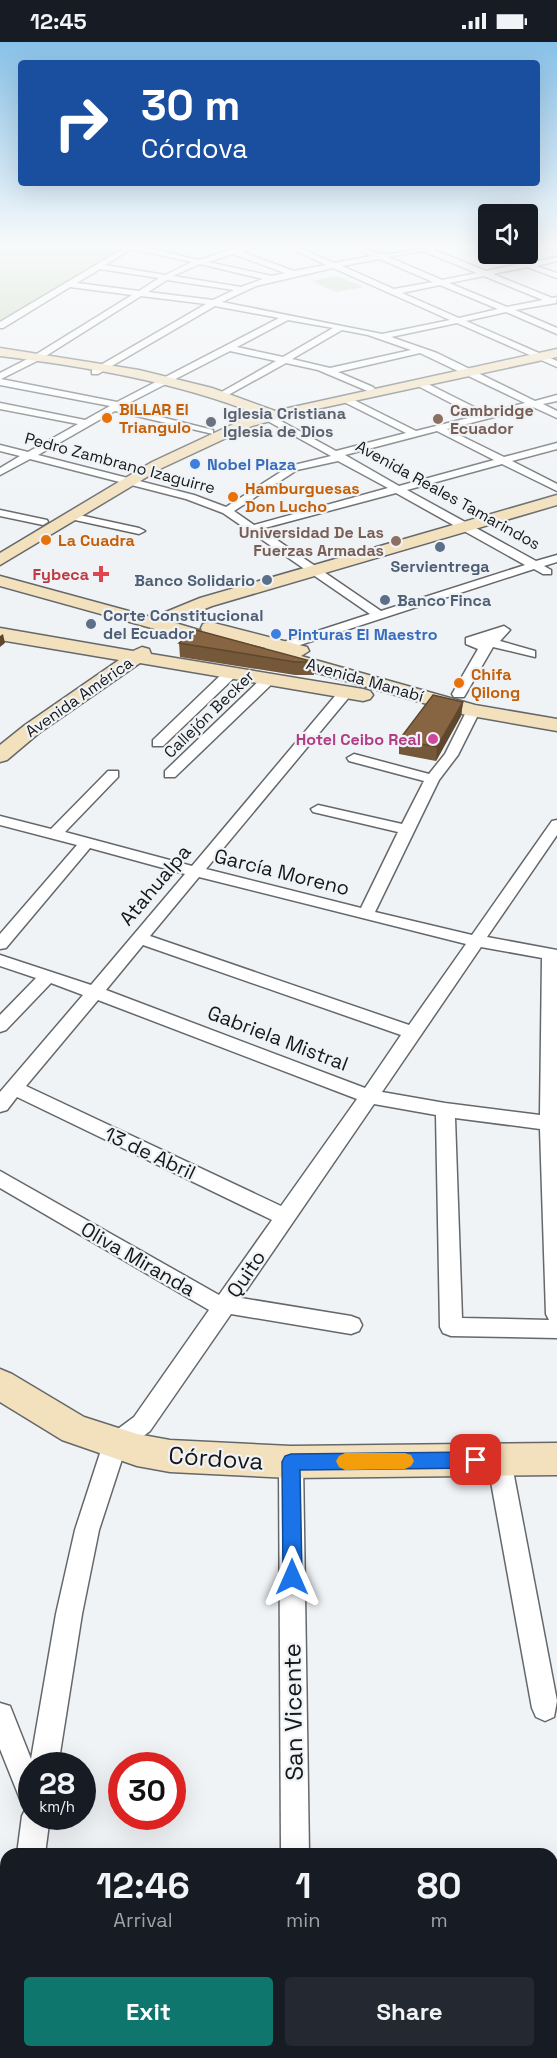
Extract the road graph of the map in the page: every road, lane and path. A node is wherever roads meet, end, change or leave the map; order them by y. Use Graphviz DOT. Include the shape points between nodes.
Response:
graph roads {
  1 [pos="67,338"];
  2 [pos="154,338"];
  3 [pos="248,338"];
  4 [pos="323,338"];
  5 [pos="386,338"];
  6 [pos="498,338"];
  7 [pos="557,347"];
  8 [pos="230,348"];
  9 [pos="422,350"];
  10 [pos="0,352"];
  11 [pos="557,353"];
  12 [pos="535,355"];
  13 [pos="0,358"];
  14 [pos="33,359"];
  15 [pos="286,359"];
  16 [pos="557,364"];
  17 [pos="99,370"];
  18 [pos="466,370"];
  19 [pos="330,371"];
  20 [pos="0,377"];
  21 [pos="0,382"];
  22 [pos="160,383"];
  23 [pos="419,383"];
  24 [pos="370,389"];
  25 [pos="221,396"];
  26 [pos="557,398"];
  27 [pos="345,399"];
  28 [pos="534,404"];
  29 [pos="0,406"];
  30 [pos="116,406"];
  31 [pos="20,410"];
  32 [pos="557,415"];
  33 [pos="264,416"];
  34 [pos="484,416"];
  35 [pos="0,421"];
  36 [pos="87,423"];
  37 [pos="438,428"];
  38 [pos="210,432"];
  39 [pos="415,434"];
  40 [pos="557,446"];
  41 [pos="0,448"];
  42 [pos="30,455"];
  43 [pos="339,455"];
  44 [pos="502,460"];
  45 [pos="0,472"];
  46 [pos="124,479"];
  47 [pos="557,488"];
  48 [pos="399,489"];
  49 [pos="557,500"];
  50 [pos="227,511"];
  51 [pos="0,513"];
  52 [pos="70,516"];
  53 [pos="43,522"];
  54 [pos="466,526"];
  55 [pos="254,528"];
  56 [pos="139,531"];
  57 [pos="0,549"];
  58 [pos="557,558"];
  59 [pos="0,561"];
  60 [pos="536,565"];
  61 [pos="315,570"];
  62 [pos="552,570"];
  63 [pos="0,572"];
  64 [pos="0,581"];
  65 [pos="378,614"];
  66 [pos="167,622"];
  67 [pos="0,634"];
  68 [pos="283,653"];
  69 [pos="531,654"];
  70 [pos="136,658"];
  71 [pos="232,672"];
  72 [pos="275,679"];
  73 [pos="345,693"];
  74 [pos="411,694"];
  75 [pos="459,694"];
  76 [pos="480,706"];
  77 [pos="557,712"];
  78 [pos="557,725"];
  79 [pos="158,743"];
  80 [pos="0,756"];
  81 [pos="354,758"];
  82 [pos="113,774"];
  83 [pos="170,774"];
  84 [pos="432,779"];
  85 [pos="318,809"];
  86 [pos="0,820"];
  87 [pos="557,824"];
  88 [pos="408,830"];
  89 [pos="55,834"];
  90 [pos="87,843"];
  91 [pos="193,872"];
  92 [pos="366,914"];
  93 [pos="138,938"];
  94 [pos="477,941"];
  95 [pos="0,944"];
  96 [pos="554,955"];
  97 [pos="0,960"];
  98 [pos="48,976"];
  99 [pos="93,992"];
  100 [pos="0,1026"];
  101 [pos="411,1032"];
  102 [pos="14,1088"];
  103 [pos="368,1096"];
  104 [pos="0,1105"];
  105 [pos="445,1110"];
  106 [pos="549,1123"];
  107 [pos="0,1179"];
  108 [pos="285,1217"];
  109 [pos="224,1306"];
  110 [pos="557,1314"];
  111 [pos="351,1325"];
  112 [pos="557,1329"];
  113 [pos="0,1384"];
  114 [pos="122,1439"];
  115 [pos="557,1459"];
  116 [pos="499,1460"];
  117 [pos="291,1462"];
  118 [pos="546,1708"];
  119 [pos="0,1716"];
  120 [pos="46,1752"];
  121 [pos="18,1760"];
  122 [pos="34,1830"];
  123 [pos="32,1848"];
  124 [pos="295,1848"];
  1 -- 14 [label="street"];
  2 -- 17 [label="street"];
  3 -- 8 [label="street"];
  4 -- 15 [label="street"];
  5 -- 9 [label="street"];
  6 -- 12 [label="street"];
  7 -- 12 [label="main road"];
  8 -- 15 [label="street"];
  8 -- 22 [label="street"];
  9 -- 18 [label="street"];
  9 -- 19 [label="street"];
  10 -- 14 [label="main road, Avenida Reales Tamarindos"];
  11 -- 12 [label="main road"];
  12 -- 16 [label="street"];
  12 -- 18 [label="main road"];
  13 -- 14 [label="main road, Avenida Reales Tamarindos"];
  14 -- 17 [label="main road, Avenida Reales Tamarindos"];
  14 -- 20 [label="street"];
  15 -- 19 [label="street"];
  15 -- 25 [label="street"];
  17 -- 22 [label="main road, Avenida Reales Tamarindos"];
  18 -- 23 [label="main road"];
  18 -- 24 [label="main road"];
  18 -- 28 [label="street"];
  19 -- 24 [label="street"];
  21 -- 30 [label="street"];
  22 -- 25 [label="main road, Avenida Reales Tamarindos"];
  22 -- 30 [label="street"];
  22 -- 33 [label="main road, Avenida Reales Tamarindos"];
  23 -- 27 [label="main road"];
  23 -- 34 [label="street"];
  24 -- 33 [label="main road"];
  25 -- 33 [label="main road, Avenida Reales Tamarindos"];
  26 -- 28 [label="street"];
  27 -- 33 [label="main road"];
  27 -- 39 [label="street"];
  28 -- 32 [label="street"];
  28 -- 34 [label="street"];
  29 -- 31 [label="street"];
  30 -- 36 [label="street"];
  30 -- 38 [label="street"];
  31 -- 35 [label="street"];
  31 -- 36 [label="street"];
  33 -- 38 [label="main road"];
  33 -- 43 [label="street, Avenida Reales Tamarindos"];
  33 -- 46 [label="main road"];
  34 -- 37 [label="street"];
  36 -- 42 [label="street"];
  37 -- 39 [label="street"];
  37 -- 44 [label="street"];
  38 -- 46 [label="main road" via="166,452"];
  39 -- 43 [label="street"];
  40 -- 44 [label="street"];
  41 -- 42 [label="street, Pedro Zambrano Izaguirre"];
  42 -- 45 [label="street"];
  42 -- 46 [label="street, Pedro Zambrano Izaguirre"];
  43 -- 48 [label="street, Avenida Reales Tamarindos"];
  43 -- 50 [label="street" via="294,468"];
  44 -- 47 [label="street"];
  44 -- 48 [label="street"];
  46 -- 50 [label="street, Pedro Zambrano Izaguirre"];
  46 -- 52 [label="main road"];
  46 -- 53 [label="main road"];
  48 -- 54 [label="street, Avenida Reales Tamarindos"];
  48 -- 55 [label="street"];
  49 -- 54 [label="main road, Avenida América"];
  50 -- 55 [label="street, Pedro Zambrano Izaguirre"];
  51 -- 53 [label="street"];
  52 -- 56 [label="street"];
  52 -- 59 [label="main road"];
  53 -- 57 [label="main road"];
  54 -- 60 [label="street, Avenida Reales Tamarindos"];
  54 -- 61 [label="main road, Avenida América"];
  55 -- 61 [label="street, Pedro Zambrano Izaguirre"];
  58 -- 60 [label="street"];
  60 -- 62 [label="street, Avenida Reales Tamarindos"];
  60 -- 65 [label="street"];
  61 -- 65 [label="street, Pedro Zambrano Izaguirre"];
  61 -- 66 [label="main road, Avenida América" via="206,602"];
  62 -- 68 [label="street"];
  63 -- 66 [label="main road, Avenida Manabí"];
  64 -- 66 [label="main road, Avenida Manabí"];
  65 -- 68 [label="street"];
  66 -- 68 [label="main road, Avenida Manabí"];
  66 -- 70 [label="main road, Avenida América"];
  67 -- 70 [label="main road"];
  68 -- 72 [label="main road" via="302,665 301,673"];
  68 -- 74 [label="main road, Avenida Manabí"];
  68 -- 75 [label="main road, Avenida Manabí"];
  69 -- 75 [label="street" via="487,645"];
  70 -- 71 [label="main road"];
  70 -- 80 [label="main road, Avenida América" via="32,729"];
  71 -- 72 [label="main road"];
  71 -- 79 [label="street"];
  72 -- 73 [label="main road"];
  72 -- 74 [label="main road"];
  72 -- 83 [label="street, Callejón Becker"];
  73 -- 76 [label="main road"];
  73 -- 91 [label="street, Atahualpa"];
  74 -- 76 [label="main road"];
  75 -- 76 [label="main road, Avenida Manabí"];
  76 -- 77 [label="main road, Avenida Manabí"];
  76 -- 78 [label="main road, Avenida Manabí"];
  76 -- 84 [label="street"];
  81 -- 84 [label="street"];
  82 -- 89 [label="street"];
  84 -- 88 [label="street"];
  85 -- 88 [label="street"];
  86 -- 89 [label="street, García Moreno"];
  87 -- 94 [label="street, Quito"];
  88 -- 92 [label="street"];
  89 -- 90 [label="street, García Moreno"];
  90 -- 91 [label="street, García Moreno"];
  90 -- 95 [label="street"];
  91 -- 92 [label="street, García Moreno"];
  91 -- 93 [label="street, Atahualpa"];
  92 -- 94 [label="street, García Moreno"];
  93 -- 99 [label="street, Atahualpa"];
  93 -- 101 [label="street"];
  94 -- 96 [label="street, García Moreno"];
  94 -- 101 [label="street, Quito"];
  96 -- 106 [label="street"];
  97 -- 98 [label="street, Gabriela Mistral"];
  98 -- 99 [label="street, Gabriela Mistral"];
  98 -- 100 [label="street"];
  99 -- 102 [label="street, Atahualpa"];
  99 -- 103 [label="street, Gabriela Mistral"];
  101 -- 103 [label="street, Quito"];
  102 -- 104 [label="street, Atahualpa"];
  102 -- 108 [label="street, 13 de Abril"];
  103 -- 105 [label="street, Gabriela Mistral"];
  103 -- 108 [label="street, Quito"];
  105 -- 106 [label="street, Gabriela Mistral"];
  105 -- 112 [label="street" via="451,1327"];
  106 -- 110 [label="street"];
  107 -- 109 [label="street, Oliva Miranda"];
  108 -- 109 [label="street, Quito"];
  109 -- 111 [label="street, Oliva Miranda"];
  109 -- 114 [label="street, Quito"];
  113 -- 114 [label="main road, Córdova" via="56,1420"];
  114 -- 117 [label="main road, Córdova" via="203,1459"];
  114 -- 120 [label="street, Quito" via="87,1530"];
  115 -- 116 [label="main road, Córdova"];
  116 -- 117 [label="main road, Córdova"];
  116 -- 118 [label="street"];
  117 -- 124 [label="street, San Vicente"];
  119 -- 121 [label="street"];
  122 -- 123 [label="street"];
}
